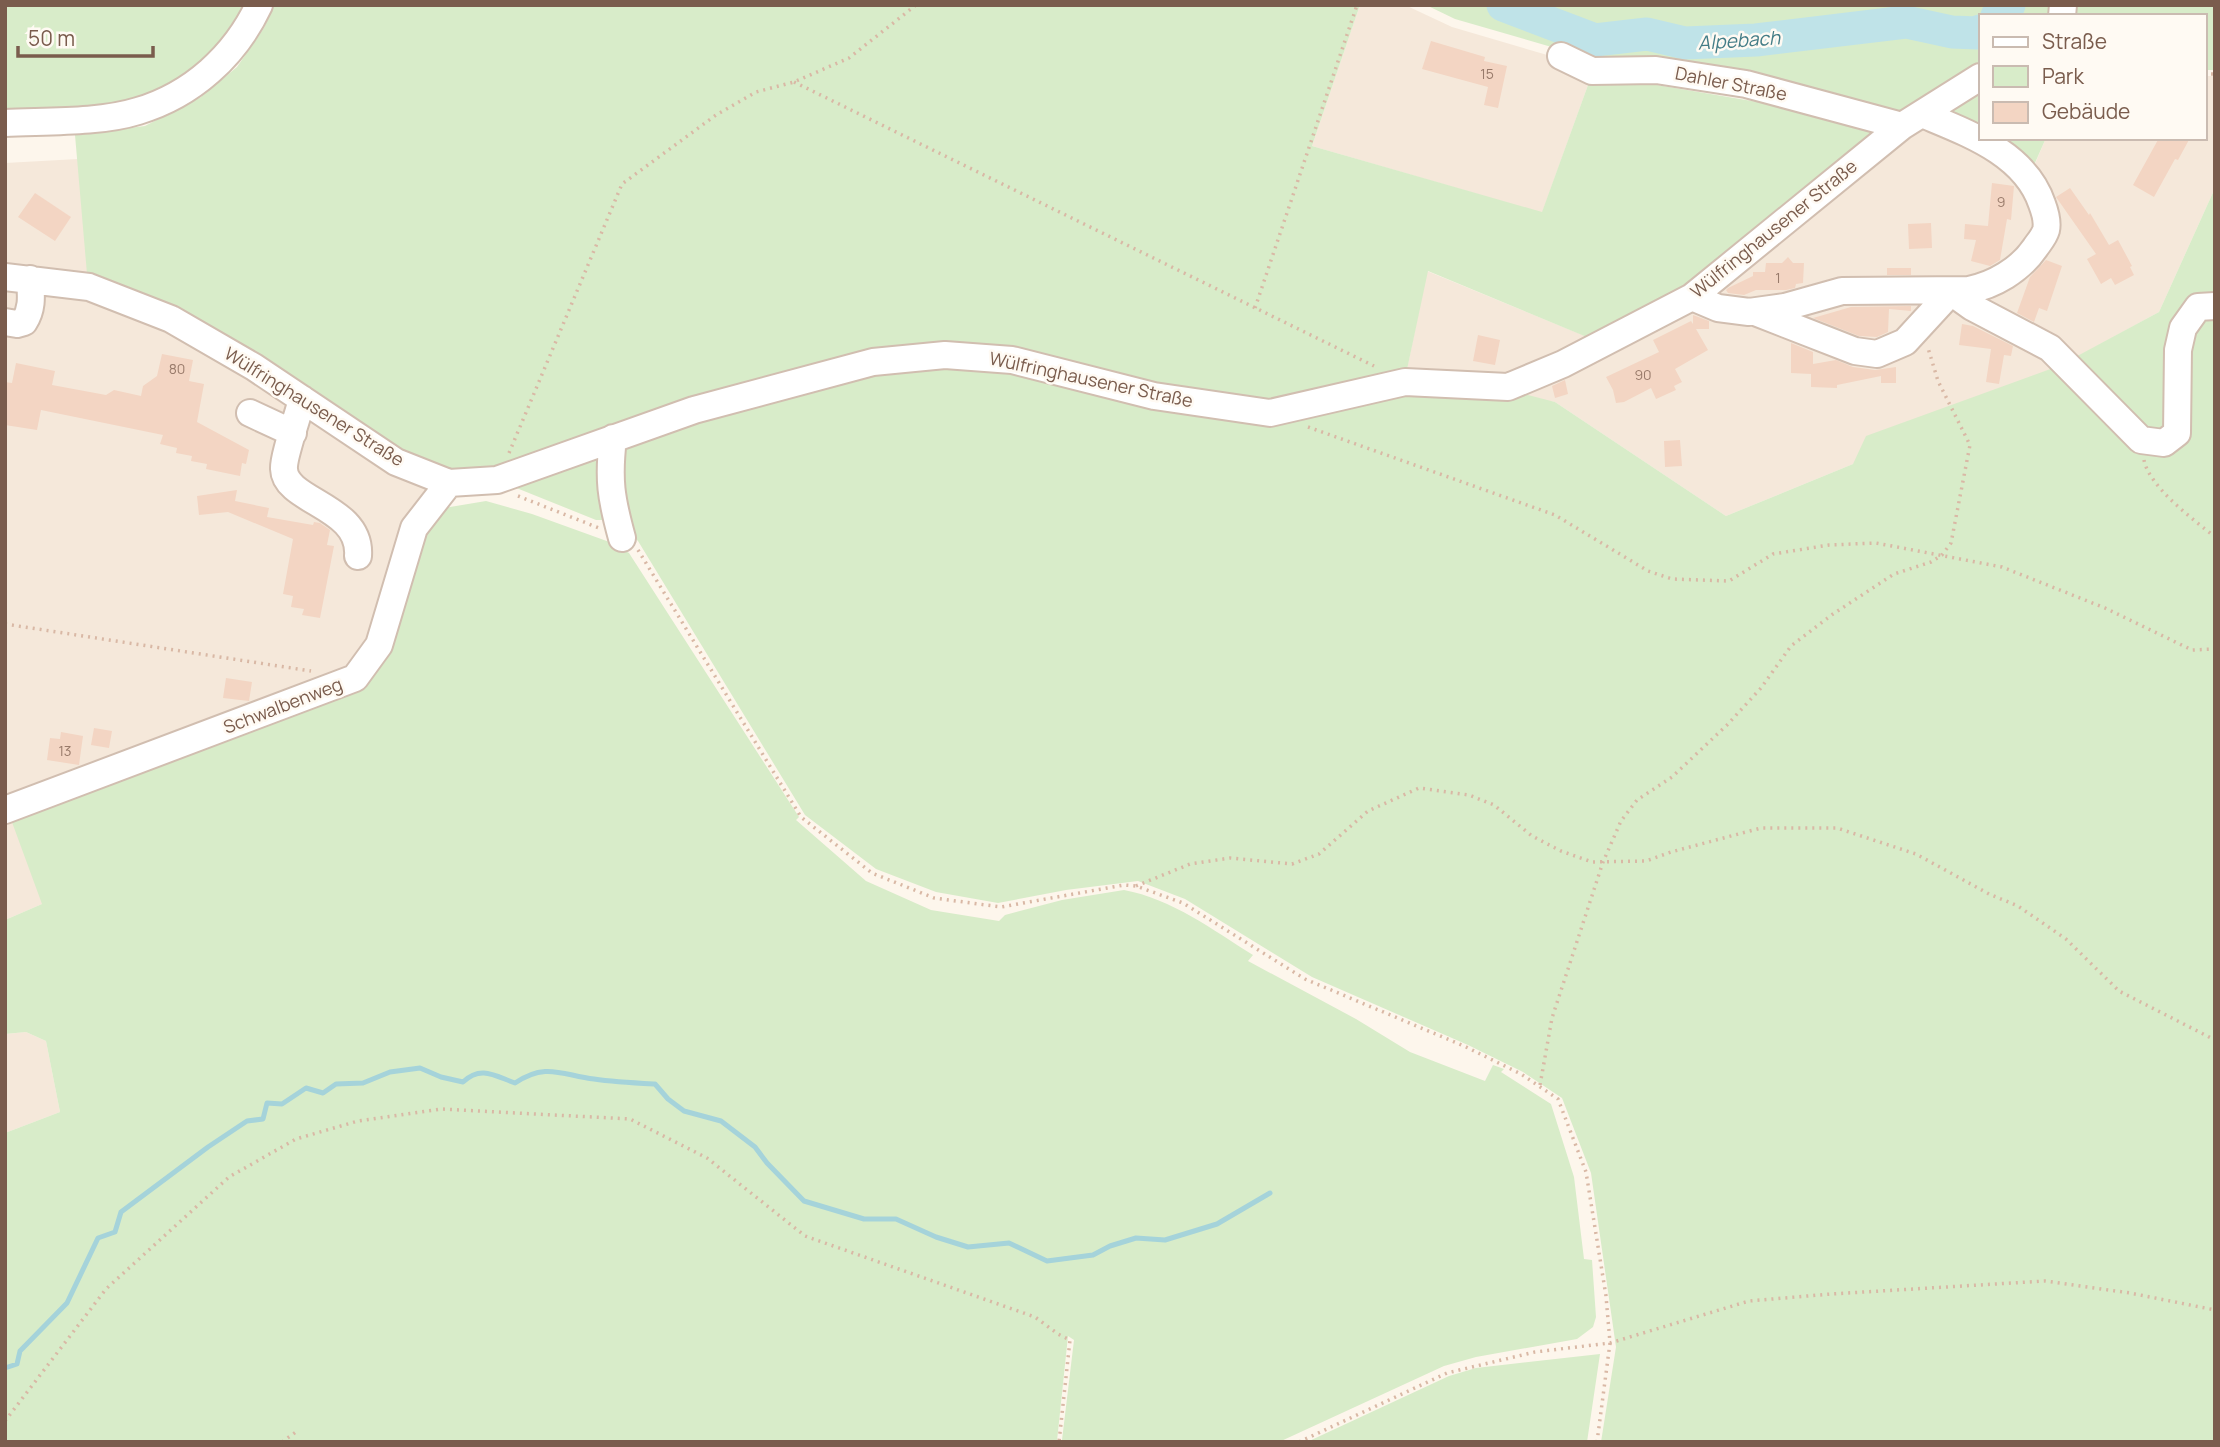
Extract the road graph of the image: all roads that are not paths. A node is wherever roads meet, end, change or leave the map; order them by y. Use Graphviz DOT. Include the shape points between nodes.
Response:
graph roads {
  1 [pos="258,5"];
  2 [pos="1561,55"];
  3 [pos="1979,78"];
  4 [pos="1912,120"];
  5 [pos="5,123"];
  6 [pos="17,278"];
  7 [pos="1951,292"];
  8 [pos="1692,297"];
  9 [pos="2215,306"];
  10 [pos="1755,312"];
  11 [pos="5,322"];
  12 [pos="302,399"];
  13 [pos="250,414"];
  14 [pos="293,433"];
  15 [pos="613,438"];
  16 [pos="449,483"];
  17 [pos="622,538"];
  18 [pos="358,556"];
  19 [pos="5,810"];
  1 -- 5 [label="street" via="247,31 219,65 178,94 138,112"];
  2 -- 4 [label="street, Dahler Straße" via="1592,71 1656,70 1746,84"];
  3 -- 4 [label="street, Wülfringhausener Straße"];
  4 -- 7 [label="street, Dahler Straße" via="1995,148 2017,165 2038,192 2047,224 2031,253 2010,272 1986,286"];
  4 -- 8 [label="street, Wülfringhausener Straße"];
  6 -- 11 [label="street" via="32,304 30,314 24,322"];
  6 -- 12 [label="street, Wülfringhausener Straße" via="89,288 172,319"];
  7 -- 9 [label="street" via="2050,348 2141,440 2164,443 2177,433 2178,350 2183,328 2197,307"];
  7 -- 10 [label="street, Dahler Straße" via="1842,291"];
  7 -- 10 [label="street, Dahler Straße" via="1905,342 1877,354 1855,351"];
  8 -- 10 [label="street, Dahler Straße" via="1718,308"];
  8 -- 15 [label="street, Wülfringhausener Straße" via="1563,364 1508,387 1405,382 1270,413 1154,396 1012,360 945,355 873,362 694,410"];
  12 -- 14 [label="street"];
  12 -- 16 [label="street, Wülfringhausener Straße" via="396,462"];
  13 -- 14 [label="street"];
  14 -- 18 [label="street" via="284,469 290,484 344,520 359,543"];
  15 -- 16 [label="street, Wülfringhausener Straße" via="506,488"];
  15 -- 17 [label="street" via="611,498"];
  16 -- 19 [label="street, Schwalbenweg" via="414,528 379,645 355,678"];
}
